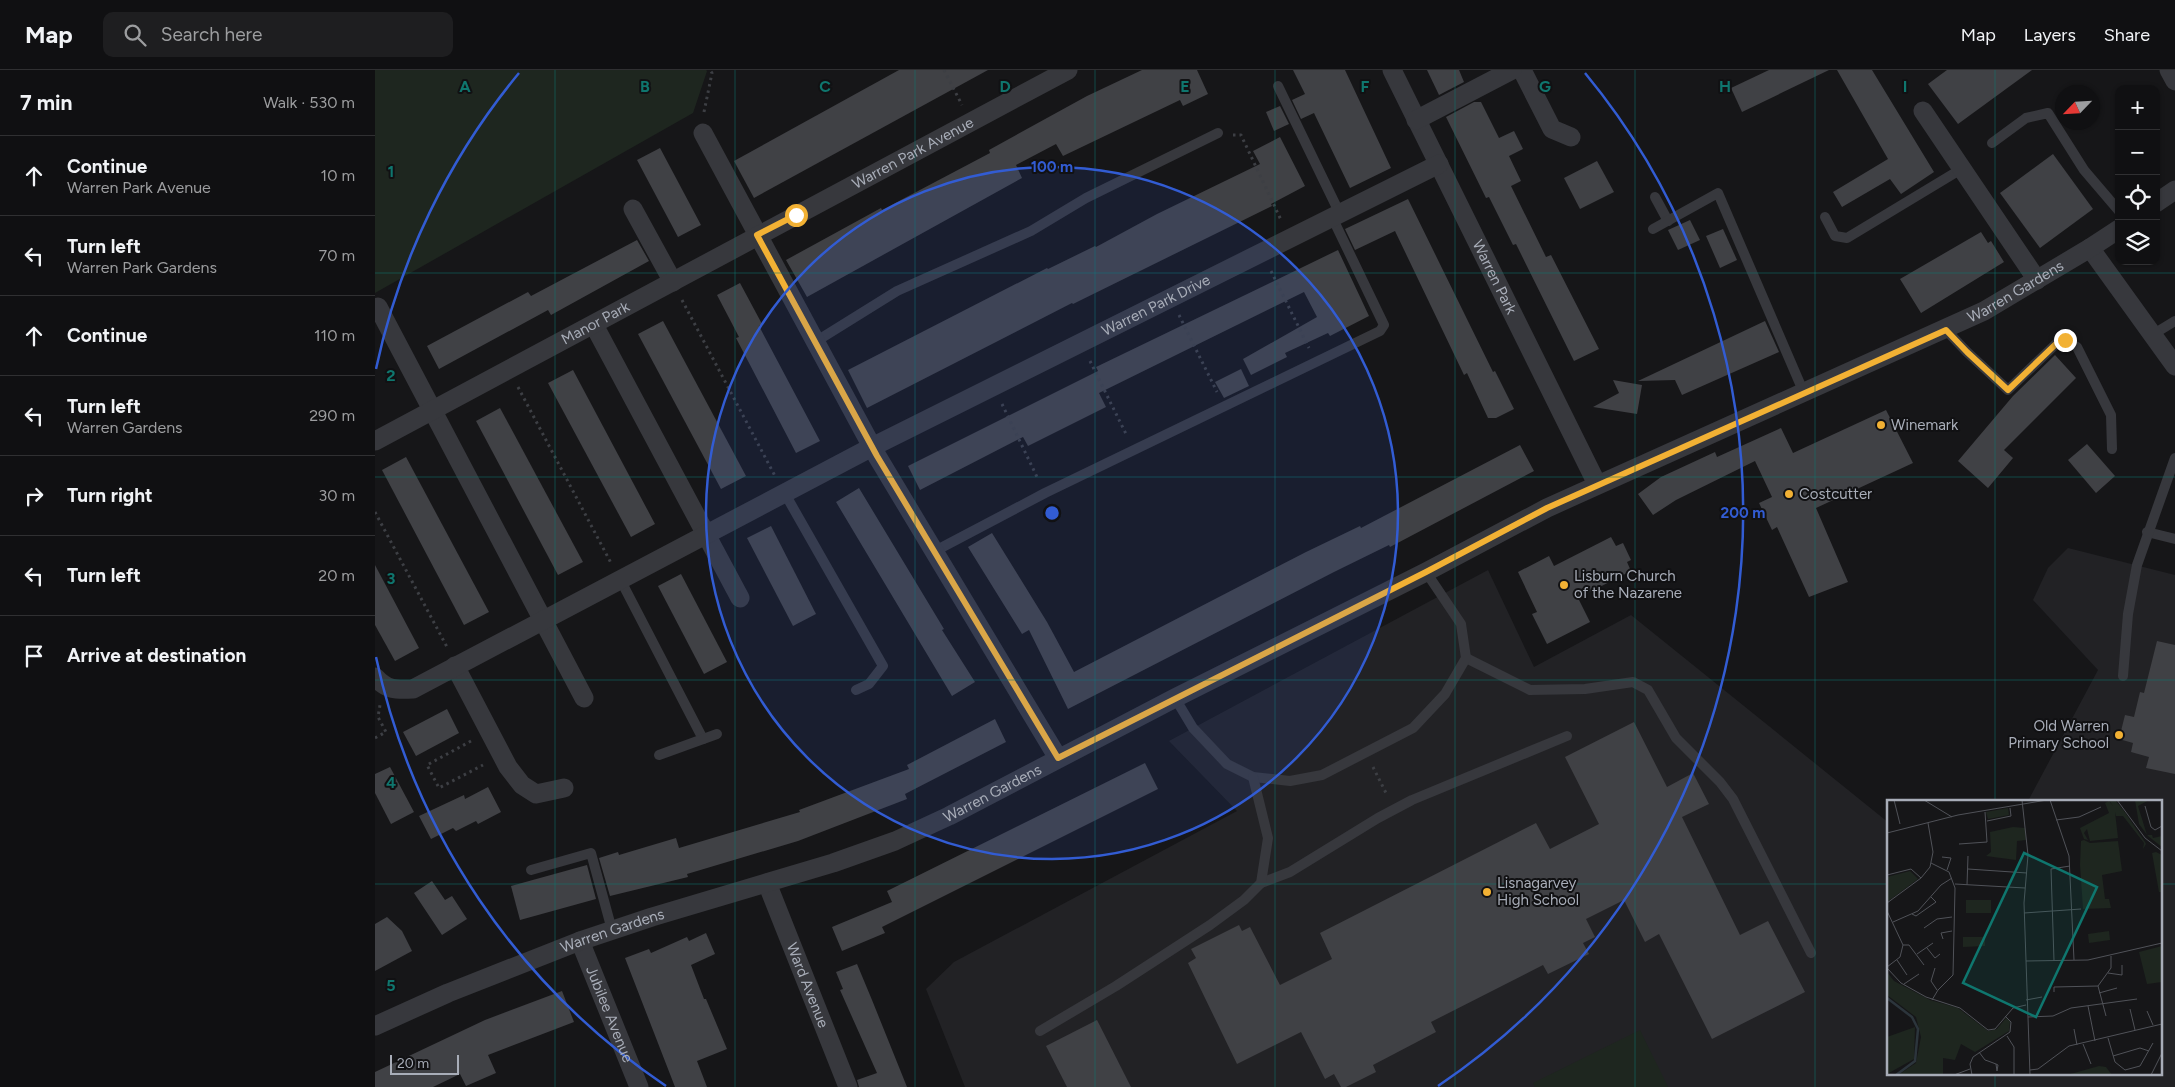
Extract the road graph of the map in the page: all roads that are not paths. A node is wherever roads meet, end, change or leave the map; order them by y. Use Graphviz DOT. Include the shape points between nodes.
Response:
graph roads {
  1 [pos="1068,70"];
  2 [pos="1392,70"];
  3 [pos="1511,70"];
  4 [pos="1522,70"];
  5 [pos="2169,70"];
  6 [pos="2175,81"];
  7 [pos="1278,86"];
  8 [pos="1923,111"];
  9 [pos="1416,120"];
  10 [pos="703,133"];
  11 [pos="1218,133"];
  12 [pos="1571,137"];
  13 [pos="1992,143"];
  14 [pos="1439,164"];
  15 [pos="1963,168"];
  16 [pos="2175,190"];
  17 [pos="1655,197"];
  18 [pos="2160,200"];
  19 [pos="2115,206"];
  20 [pos="633,209"];
  21 [pos="1336,216"];
  22 [pos="1825,217"];
  23 [pos="1668,221"];
  24 [pos="1653,229"];
  25 [pos="2115,232"];
  26 [pos="757,235"];
  27 [pos="2090,248"];
  28 [pos="2037,280"];
  29 [pos="673,282"];
  30 [pos="378,307"];
  31 [pos="2175,321"];
  32 [pos="594,325"];
  33 [pos="1946,330"];
  34 [pos="2152,335"];
  35 [pos="815,342"];
  36 [pos="2175,366"];
  37 [pos="1804,393"];
  38 [pos="433,411"];
  39 [pos="375,441"];
  40 [pos="872,446"];
  41 [pos="2112,449"];
  42 [pos="2175,458"];
  43 [pos="1597,484"];
  44 [pos="784,492"];
  45 [pos="2147,532"];
  46 [pos="705,534"];
  47 [pos="2175,539"];
  48 [pos="935,551"];
  49 [pos="1426,572"];
  50 [pos="620,579"];
  51 [pos="739,598"];
  52 [pos="543,620"];
  53 [pos="1466,658"];
  54 [pos="455,666"];
  55 [pos="2123,676"];
  56 [pos="379,682"];
  57 [pos="857,690"];
  58 [pos="584,698"];
  59 [pos="1175,698"];
  60 [pos="717,734"];
  61 [pos="1567,736"];
  62 [pos="703,739"];
  63 [pos="659,755"];
  64 [pos="1058,758"];
  65 [pos="1253,777"];
  66 [pos="564,788"];
  67 [pos="531,870"];
  68 [pos="767,883"];
  69 [pos="1261,883"];
  70 [pos="612,930"];
  71 [pos="580,941"];
  72 [pos="1811,953"];
  73 [pos="375,1026"];
  74 [pos="1040,1031"];
  75 [pos="639,1087"];
  76 [pos="849,1087"];
  1 -- 26 [label="street, Warren Park Avenue"];
  2 -- 9 [label="street, Warren Park"];
  3 -- 9 [label="street"];
  4 -- 12 [label="street" via="1552,129"];
  5 -- 6 [label="street"];
  7 -- 21 [label="lane"];
  8 -- 15 [label="street"];
  9 -- 14 [label="street, Warren Park"];
  10 -- 26 [label="street"];
  11 -- 35 [label="lane" via="1087,198 1031,231 897,292"];
  13 -- 19 [label="lane" via="2026,118 2048,113 2084,170"];
  14 -- 21 [label="street, Warren Park Drive"];
  14 -- 43 [label="street, Warren Park"];
  15 -- 22 [label="lane" via="1847,238 1835,236"];
  15 -- 28 [label="street"];
  16 -- 18 [label="street"];
  17 -- 23 [label="lane"];
  20 -- 29 [label="street"];
  21 -- 40 [label="street, Warren Park Drive"];
  21 -- 48 [label="lane" via="1384,325 1380,331 1045,493"];
  23 -- 24 [label="lane"];
  23 -- 37 [label="lane" via="1718,193"];
  25 -- 27 [label="street, Warren Gardens"];
  26 -- 29 [label="street, Manor Park"];
  26 -- 35 [label="street"];
  27 -- 28 [label="street, Warren Gardens"];
  27 -- 34 [label="street"];
  28 -- 33 [label="street, Warren Gardens" via="1984,312"];
  29 -- 32 [label="street, Manor Park"];
  30 -- 38 [label="street"];
  31 -- 34 [label="lane"];
  32 -- 38 [label="street, Manor Park"];
  32 -- 46 [label="street"];
  33 -- 37 [label="street, Warren Gardens"];
  33 -- 41 [label="lane" via="2008,390 2058,342 2065,340 2077,347 2111,415"];
  34 -- 36 [label="street"];
  35 -- 40 [label="street"];
  37 -- 43 [label="street, Warren Gardens"];
  38 -- 39 [label="street, Manor Park"];
  38 -- 52 [label="street"];
  40 -- 44 [label="street, Warren Park Drive"];
  40 -- 48 [label="street"];
  42 -- 45 [label="lane"];
  43 -- 49 [label="street, Warren Gardens"];
  44 -- 46 [label="street, Warren Park Drive"];
  44 -- 57 [label="lane" via="883,666 869,684"];
  45 -- 47 [label="lane"];
  45 -- 55 [label="lane" via="2128,614"];
  46 -- 50 [label="street, Warren Park Drive"];
  46 -- 51 [label="street"];
  48 -- 64 [label="street"];
  49 -- 53 [label="lane" via="1461,624"];
  49 -- 59 [label="street, Warren Gardens"];
  50 -- 52 [label="street, Warren Park Drive"];
  50 -- 62 [label="lane"];
  52 -- 54 [label="street, Warren Park Drive"];
  52 -- 58 [label="street"];
  53 -- 65 [label="lane" via="1445,694 1413,728 1322,775 1290,781"];
  53 -- 72 [label="lane" via="1530,690 1585,689 1633,682 1648,690 1676,738 1733,799"];
  54 -- 56 [label="street, Warren Park Drive" via="413,689 398,690"];
  54 -- 66 [label="street" via="502,755 522,785 536,794"];
  59 -- 64 [label="street, Warren Gardens"];
  59 -- 65 [label="lane" via="1193,728 1227,764"];
  60 -- 62 [label="lane"];
  61 -- 69 [label="lane" via="1412,800 1290,872"];
  62 -- 63 [label="lane"];
  64 -- 68 [label="street, Warren Gardens" via="895,841"];
  65 -- 69 [label="lane" via="1268,838"];
  67 -- 70 [label="lane" via="591,853"];
  68 -- 70 [label="street, Warren Gardens"];
  68 -- 76 [label="street, Ward Avenue"];
  69 -- 74 [label="lane" via="1210,925"];
  70 -- 71 [label="street, Warren Gardens"];
  71 -- 73 [label="street, Warren Gardens" via="448,993"];
  71 -- 75 [label="street, Jubilee Avenue"];
}
